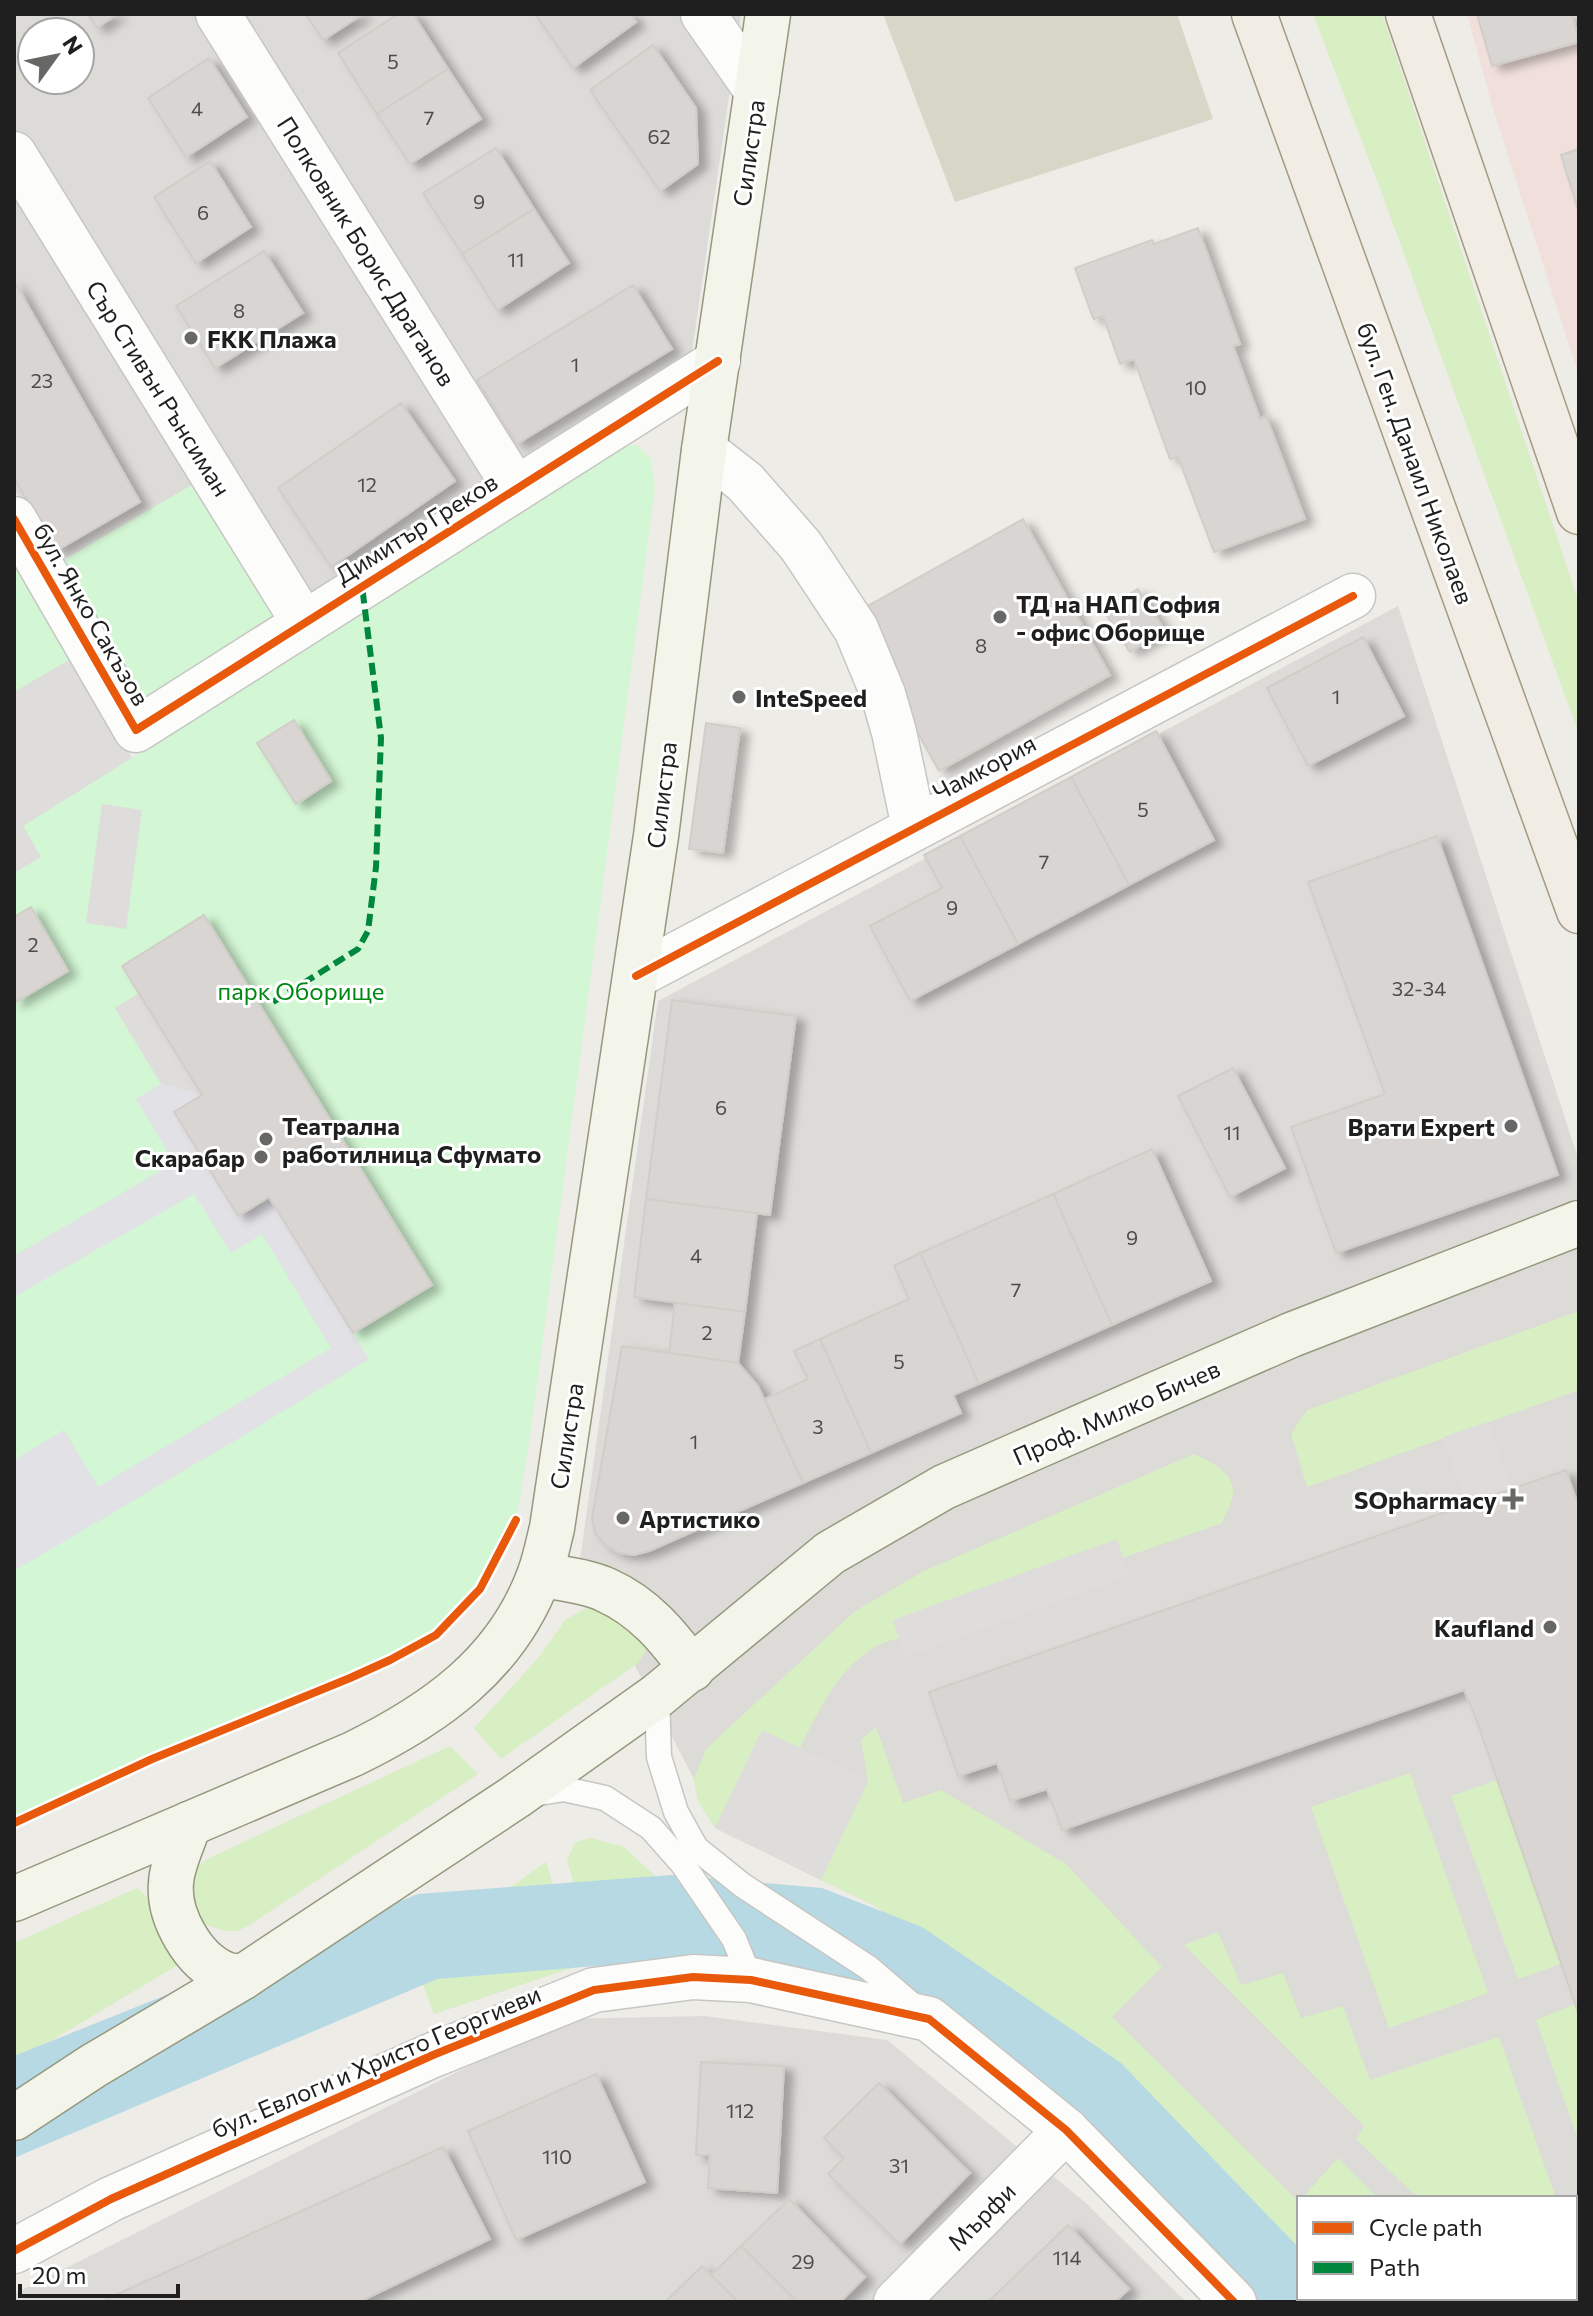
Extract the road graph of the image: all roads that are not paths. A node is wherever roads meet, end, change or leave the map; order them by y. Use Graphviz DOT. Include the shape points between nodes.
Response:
graph roads {
  1 [pos="218,14"];
  2 [pos="703,14"];
  3 [pos="768,14"];
  4 [pos="1254,14"];
  5 [pos="1408,14"];
  6 [pos="757,91"];
  7 [pos="14,154"];
  8 [pos="718,361"];
  9 [pos="704,450"];
  10 [pos="516,489"];
  11 [pos="1579,512"];
  12 [pos="14,519"];
  13 [pos="1353,596"];
  14 [pos="304,623"];
  15 [pos="136,730"];
  16 [pos="914,827"];
  17 [pos="1579,911"];
  18 [pos="636,976"];
  19 [pos="1579,1223"];
  20 [pos="540,1574"];
  21 [pos="692,1669"];
  22 [pos="657,1696"];
  23 [pos="515,1797"];
  24 [pos="189,1824"];
  25 [pos="14,1899"];
  26 [pos="243,1977"];
  27 [pos="751,1980"];
  28 [pos="929,2019"];
  29 [pos="14,2118"];
  30 [pos="1066,2130"];
  31 [pos="14,2251"];
  32 [pos="896,2302"];
  33 [pos="1234,2302"];
  1 -- 10 [label="street, Полковник Борис Драганов"];
  2 -- 6 [label="street"];
  3 -- 6 [label="main road, Силистра"];
  4 -- 17 [label="main road, бул. Ген. Данаил Николаев"];
  5 -- 11 [label="main road"];
  6 -- 8 [label="main road, Силистра"];
  7 -- 14 [label="street, Сър Стивън Рънсиман"];
  8 -- 9 [label="main road, Силистра"];
  8 -- 10 [label="street, Димитър Греков"];
  9 -- 16 [label="street" via="745,482 801,546 856,629 886,707"];
  9 -- 18 [label="main road, Силистра"];
  10 -- 14 [label="street, Димитър Греков"];
  12 -- 15 [label="street, бул. Янко Сакъзов"];
  13 -- 16 [label="street, Чамкория"];
  14 -- 15 [label="street, Димитър Греков"];
  16 -- 18 [label="street, Чамкория"];
  18 -- 20 [label="main road, Силистра" via="552,1528"];
  19 -- 21 [label="main road, Проф. Милко Бичев" via="1291,1335 944,1487 830,1553"];
  20 -- 21 [label="main road" via="604,1589 641,1611 669,1636"];
  20 -- 24 [label="main road" via="506,1639 434,1708 353,1754"];
  21 -- 22 [label="main road"];
  22 -- 23 [label="main road"];
  22 -- 28 [label="lane" via="659,1757 676,1812 696,1848 742,1885 869,1968"];
  23 -- 26 [label="main road"];
  23 -- 27 [label="lane" via="564,1789 605,1798 651,1828 734,1939"];
  24 -- 25 [label="main road"];
  24 -- 26 [label="main road" via="171,1882 179,1929 206,1962"];
  26 -- 29 [label="main road"];
  27 -- 28 [label="street, бул. Евлоги и Христо Георгиеви"];
  27 -- 31 [label="street, бул. Евлоги и Христо Георгиеви" via="693,1977 594,1990 433,2055 111,2199"];
  28 -- 30 [label="street, бул. Евлоги и Христо Георгиеви"];
  30 -- 32 [label="street, Мърфи"];
  30 -- 33 [label="street, бул. Евлоги и Христо Георгиеви"];
}
